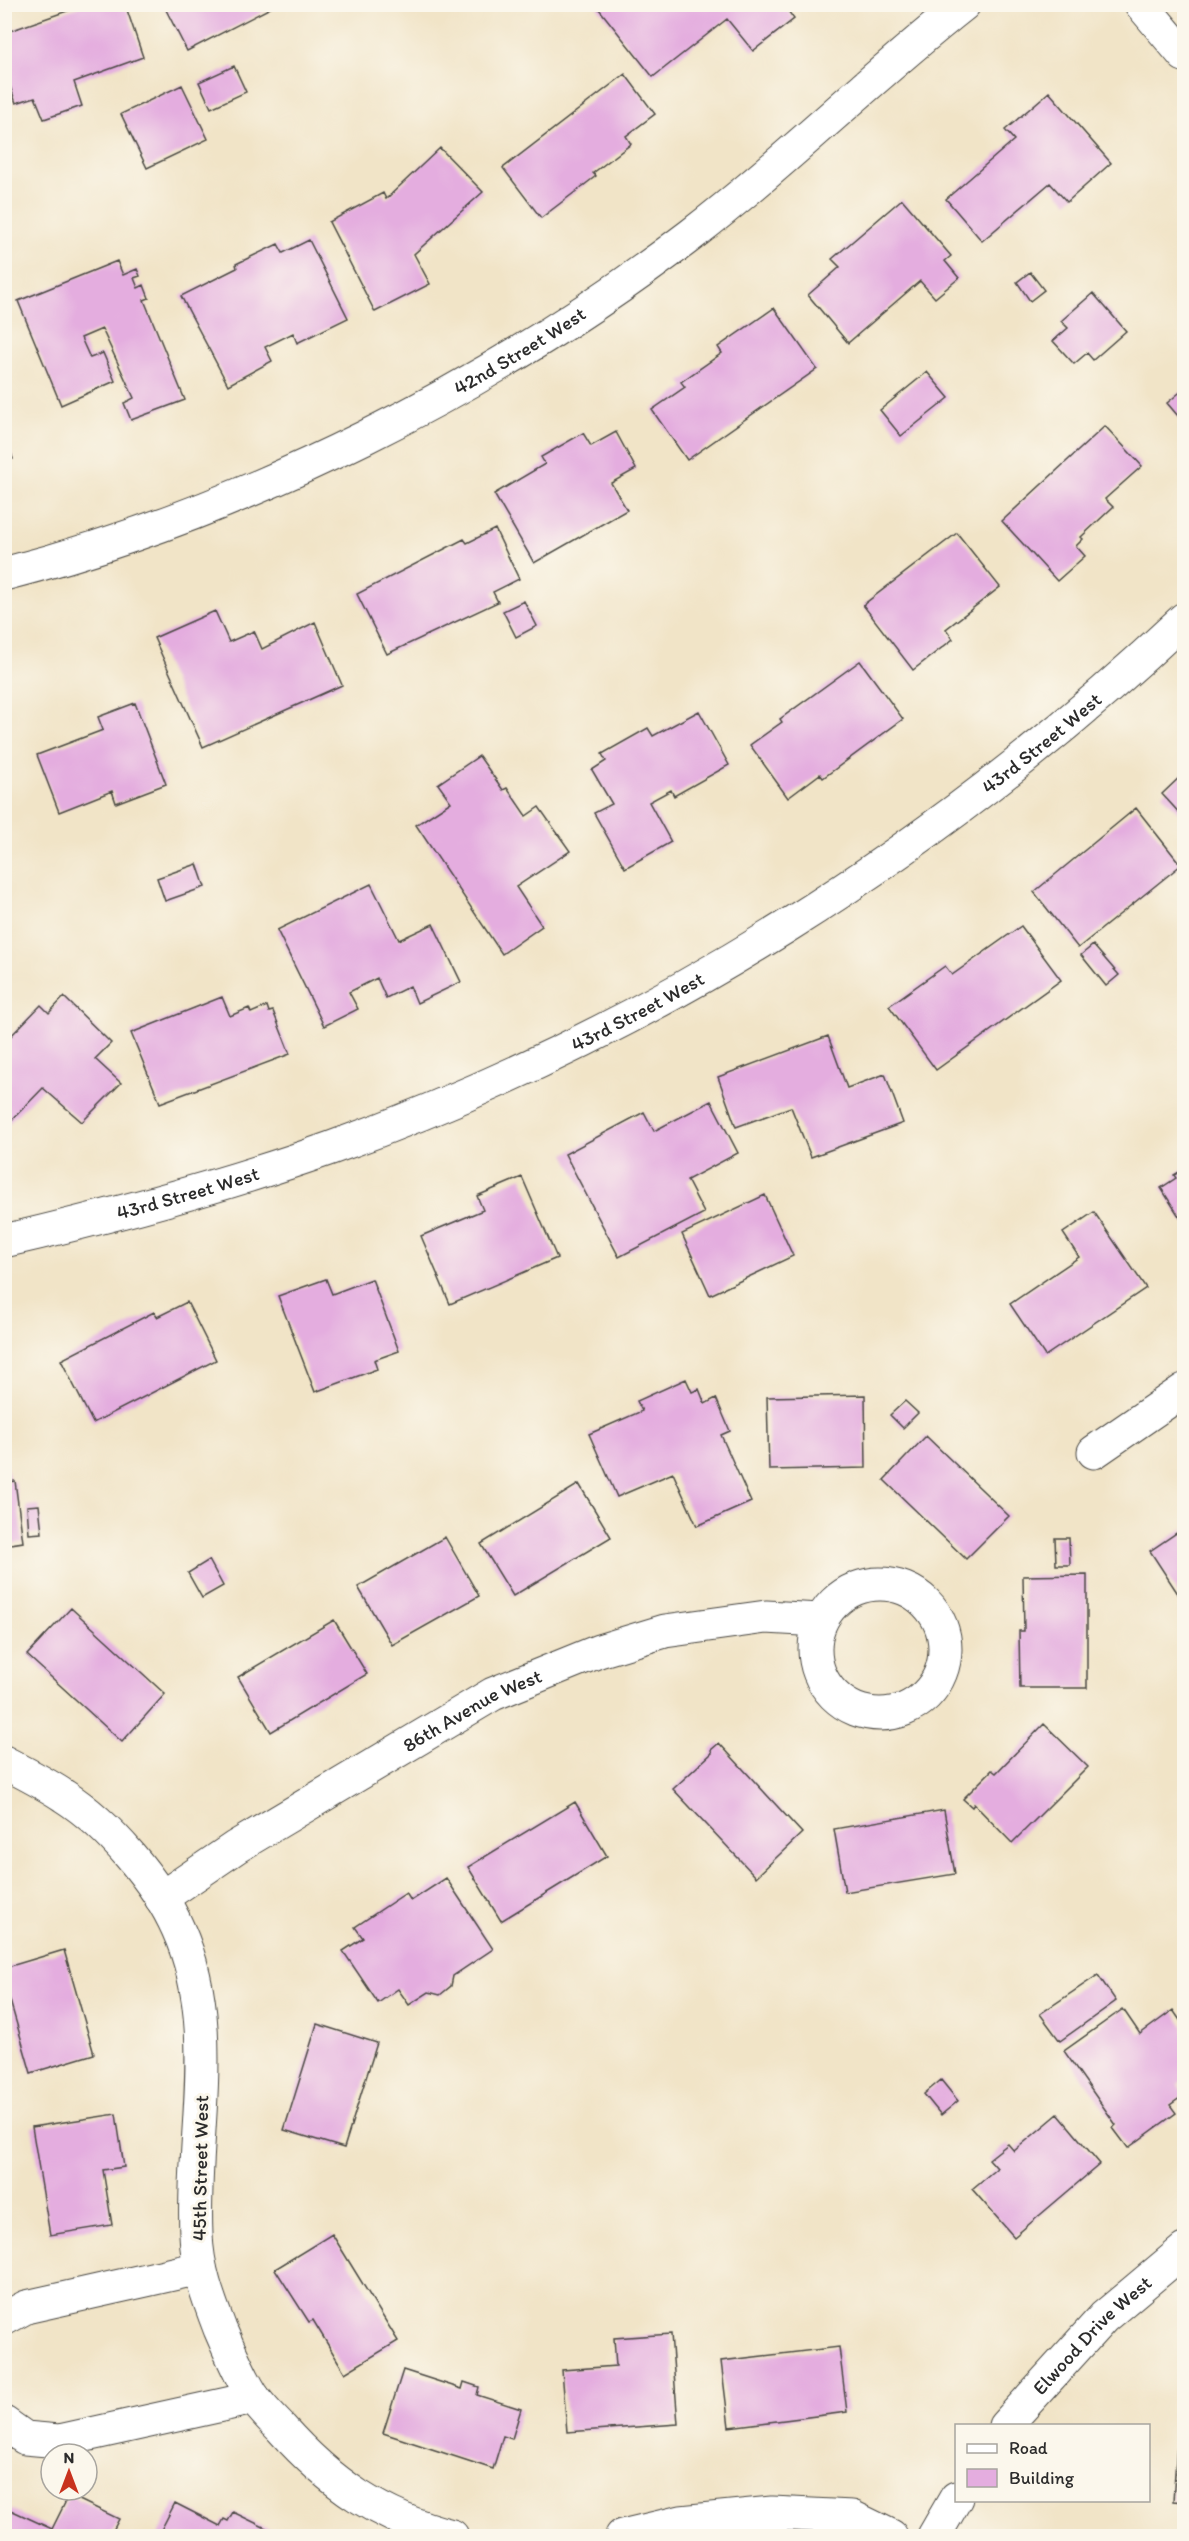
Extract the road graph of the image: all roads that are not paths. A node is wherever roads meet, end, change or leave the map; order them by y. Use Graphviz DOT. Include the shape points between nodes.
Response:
graph roads {
  1 [pos="964,4"];
  2 [pos="1141,4"];
  3 [pos="1185,55"];
  4 [pos="4,573"];
  5 [pos="1185,619"];
  6 [pos="4,1241"];
  7 [pos="1185,1390"];
  8 [pos="1094,1452"];
  9 [pos="820,1620"];
  10 [pos="4,1762"];
  11 [pos="161,1898"];
  12 [pos="1185,2250"];
  13 [pos="200,2268"];
  14 [pos="4,2319"];
  15 [pos="254,2398"];
  16 [pos="4,2423"];
  17 [pos="1007,2424"];
  18 [pos="955,2501"];
  19 [pos="452,2536"];
  20 [pos="622,2536"];
  21 [pos="891,2536"];
  22 [pos="934,2536"];
  1 -- 4 [label="street, 42nd Street West" via="775,169 690,236 510,358 366,435 218,502 116,540"];
  2 -- 3 [label="street"];
  5 -- 6 [label="street, 43rd Street West" via="1050,739 956,812 860,880 656,1003 442,1105 331,1148 105,1218"];
  7 -- 8 [label="street"];
  9 -- 11 [label="street, 86th Avenue West" via="766,1617 665,1631 599,1651 493,1694 236,1847"];
  10 -- 11 [label="street, 45th Street West" via="66,1796 117,1841"];
  11 -- 13 [label="street, 45th Street West" via="189,1960 200,2011 203,2058 196,2234"];
  12 -- 17 [label="street, Elwood Drive West" via="1104,2317"];
  13 -- 14 [label="street" via="26,2307"];
  13 -- 15 [label="street, 45th Street West" via="234,2362"];
  15 -- 16 [label="street" via="59,2441 25,2438"];
  15 -- 19 [label="street, 45th Street West" via="311,2461 347,2491 386,2513"];
  18 -- 22 [label="street"];
  20 -- 21 [label="street" via="681,2522 772,2513 852,2517"];
}
